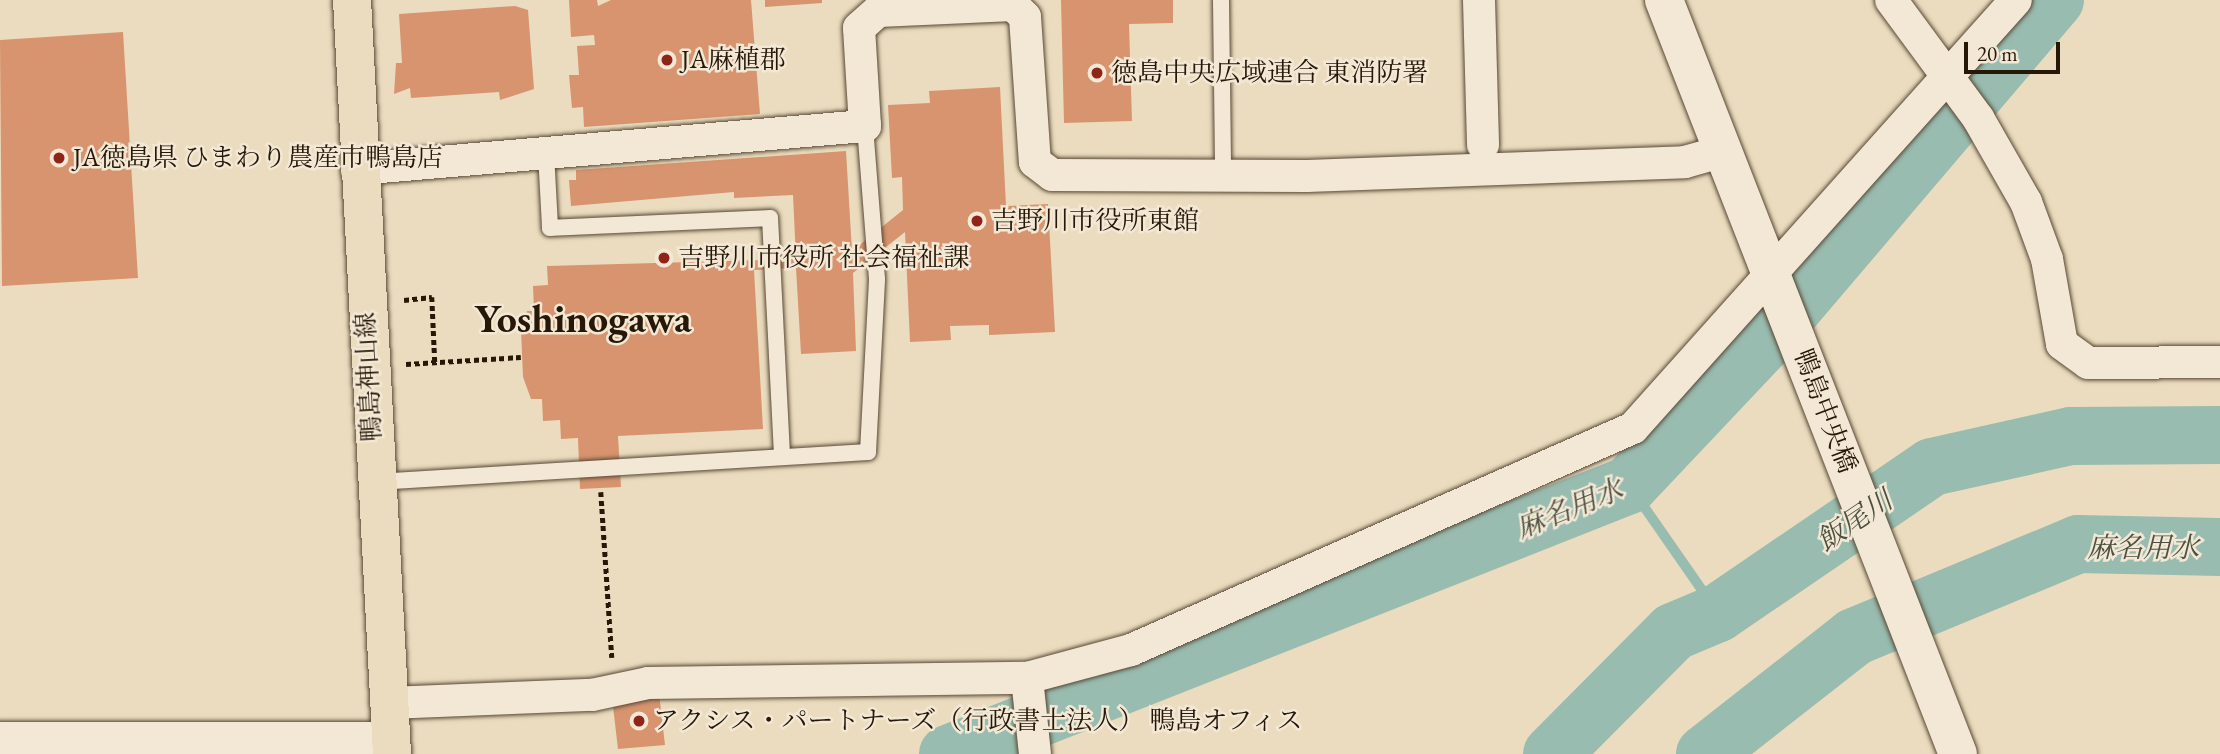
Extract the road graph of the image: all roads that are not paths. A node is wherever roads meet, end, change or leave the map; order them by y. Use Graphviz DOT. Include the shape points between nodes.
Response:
graph roads {
  1 [pos="352,0"];
  2 [pos="1221,0"];
  3 [pos="1479,0"];
  4 [pos="1664,0"];
  5 [pos="1891,0"];
  6 [pos="2016,0"];
  7 [pos="1952,81"];
  8 [pos="865,126"];
  9 [pos="1483,145"];
  10 [pos="1724,151"];
  11 [pos="546,153"];
  12 [pos="357,169"];
  13 [pos="1223,176"];
  14 [pos="1778,287"];
  15 [pos="2220,362"];
  16 [pos="782,457"];
  17 [pos="376,482"];
  18 [pos="1029,688"];
  19 [pos="390,732"];
  20 [pos="0,738"];
  21 [pos="1035,754"];
  22 [pos="1958,754"];
  1 -- 12 [label="main road, 鴨島神山線"];
  2 -- 13 [label="lane"];
  3 -- 9 [label="street"];
  4 -- 10 [label="street, 鴨島中央橋"];
  5 -- 7 [label="street"];
  6 -- 7 [label="street"];
  7 -- 14 [label="street"];
  7 -- 15 [label="street" via="2026,202 2047,259 2062,344 2088,363"];
  8 -- 11 [label="street"];
  8 -- 13 [label="street" via="859,27 878,11 1013,5 1025,18 1035,162 1052,175"];
  8 -- 16 [label="lane" via="877,279 867,452"];
  10 -- 13 [label="street" via="1685,162"];
  10 -- 14 [label="street, 鴨島中央橋"];
  11 -- 12 [label="street"];
  11 -- 16 [label="lane" via="550,228 770,218"];
  12 -- 17 [label="main road, 鴨島神山線"];
  14 -- 18 [label="street" via="1633,428 1131,650"];
  14 -- 22 [label="street, 鴨島中央橋"];
  16 -- 17 [label="lane"];
  17 -- 19 [label="main road, 鴨島神山線"];
  18 -- 19 [label="street" via="648,683"];
  18 -- 21 [label="street"];
  19 -- 20 [label="street"];
}
